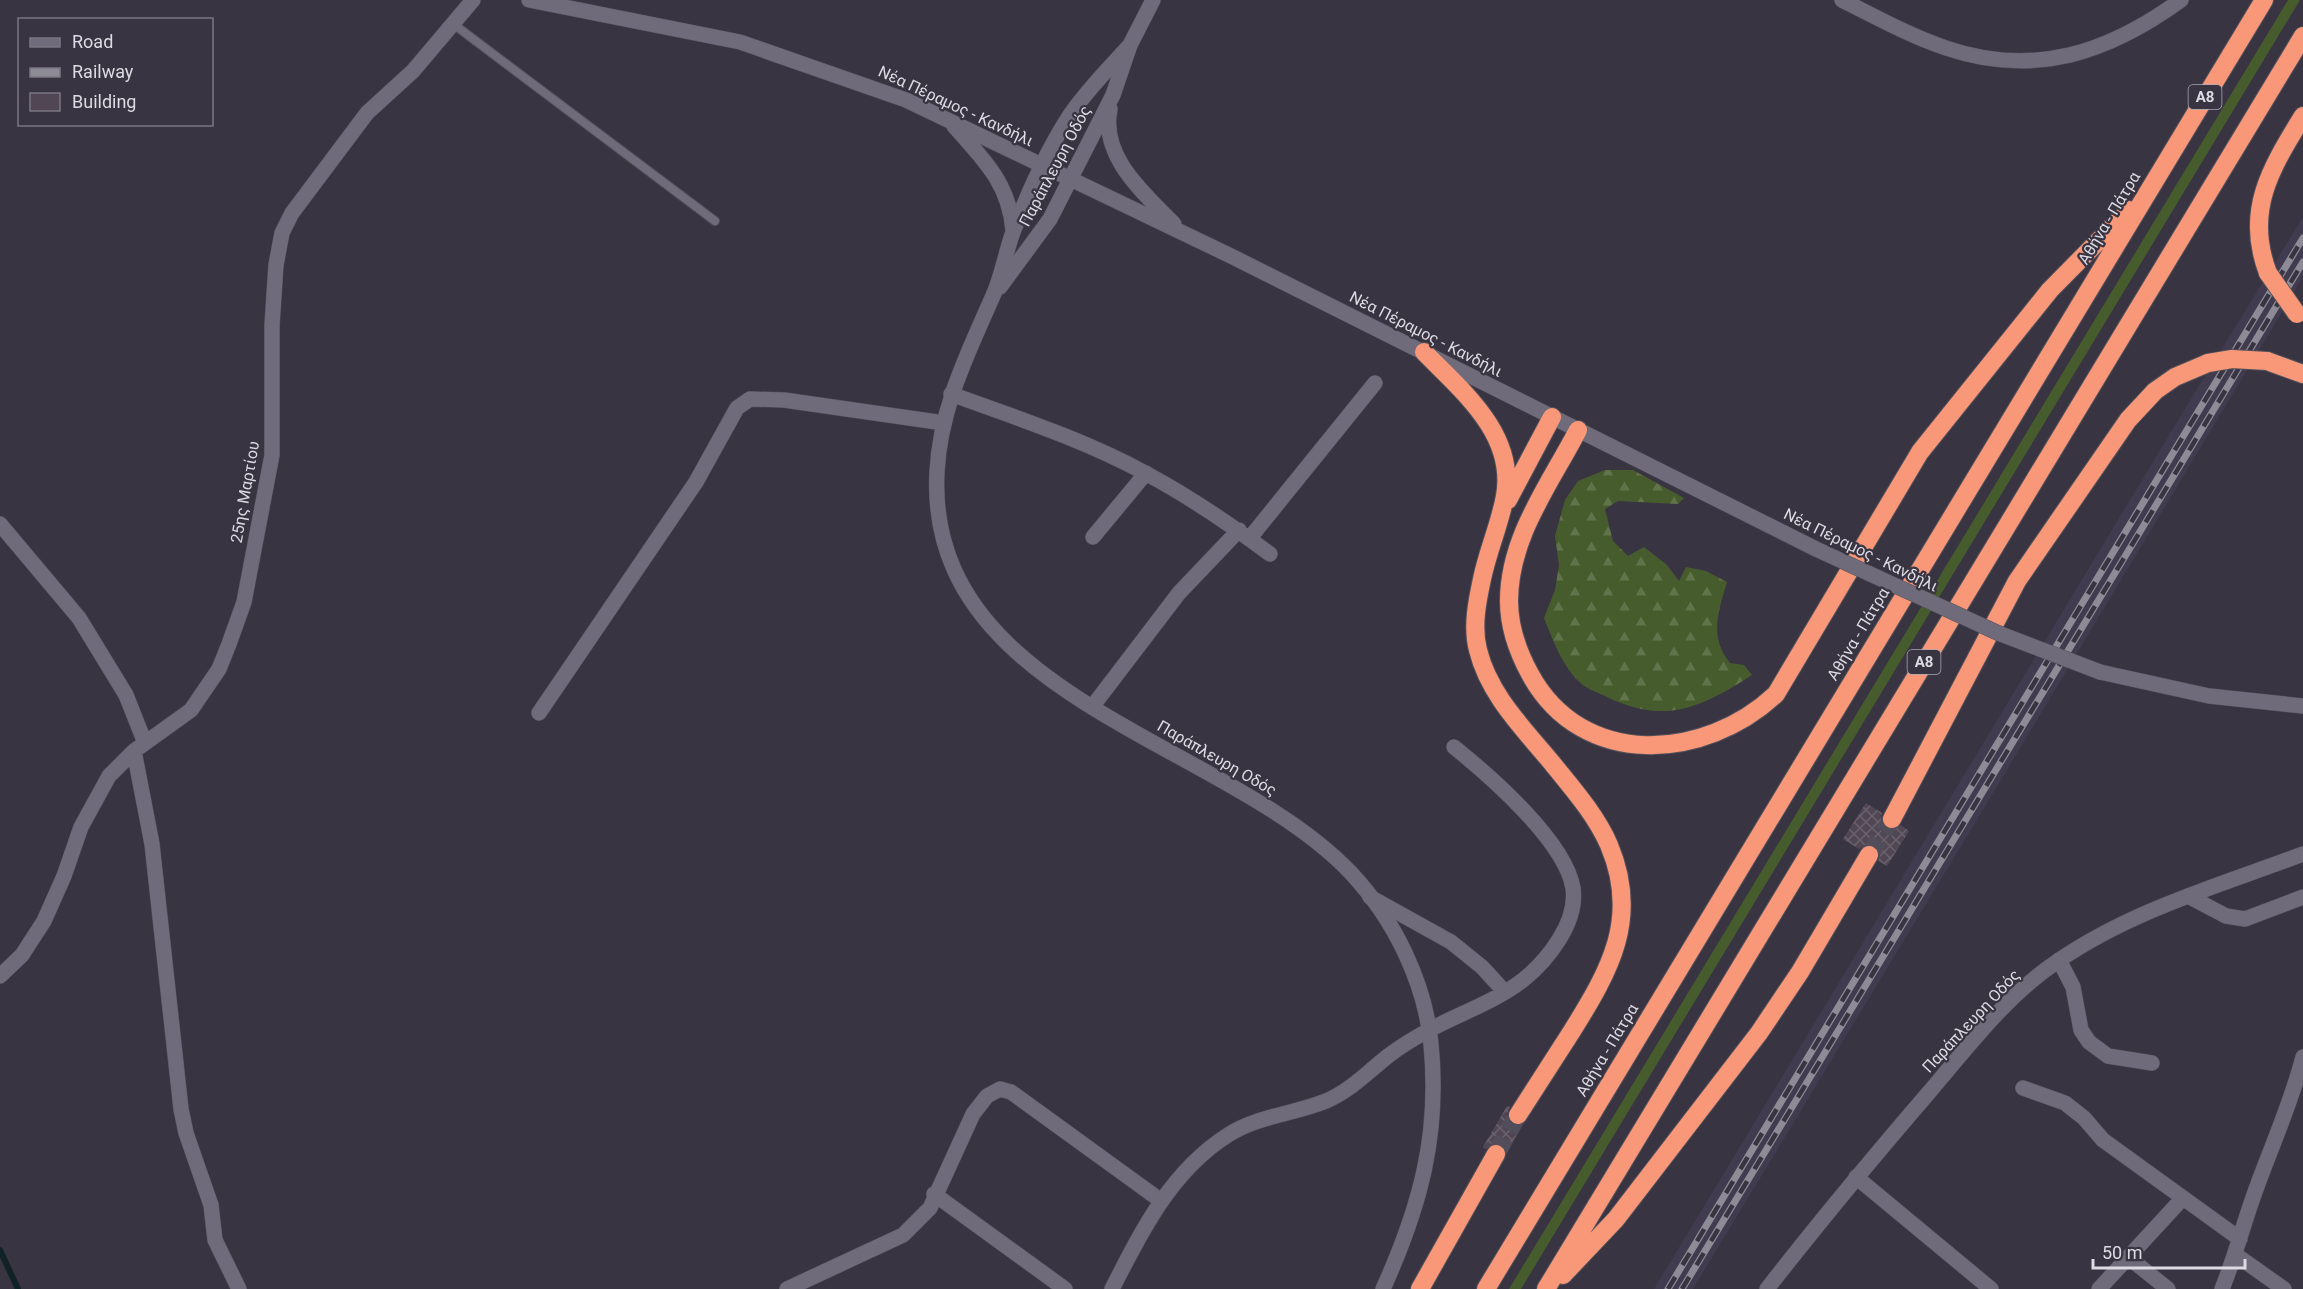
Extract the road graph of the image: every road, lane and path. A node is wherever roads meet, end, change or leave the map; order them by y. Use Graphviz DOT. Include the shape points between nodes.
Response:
graph roads {
  1 [pos="473,0"];
  2 [pos="529,0"];
  3 [pos="1153,0"];
  4 [pos="1842,0"];
  5 [pos="2181,0"];
  6 [pos="2264,0"];
  7 [pos="452,23"];
  8 [pos="2303,36"];
  9 [pos="1130,45"];
  10 [pos="1113,95"];
  11 [pos="2303,116"];
  12 [pos="947,120"];
  13 [pos="1044,166"];
  14 [pos="1070,178"];
  15 [pos="2146,193"];
  16 [pos="715,221"];
  17 [pos="1180,231"];
  18 [pos="1013,232"];
  19 [pos="994,294"];
  20 [pos="2300,317"];
  21 [pos="1424,352"];
  22 [pos="2303,374"];
  23 [pos="1375,383"];
  24 [pos="951,394"];
  25 [pos="1552,417"];
  26 [pos="944,423"];
  27 [pos="1578,430"];
  28 [pos="1146,473"];
  29 [pos="1501,514"];
  30 [pos="0,524"];
  31 [pos="1244,535"];
  32 [pos="1093,537"];
  33 [pos="1270,554"];
  34 [pos="2303,706"];
  35 [pos="1092,707"];
  36 [pos="539,713"];
  37 [pos="139,747"];
  38 [pos="1454,747"];
  39 [pos="1892,819"];
  40 [pos="2303,854"];
  41 [pos="1869,855"];
  42 [pos="2188,896"];
  43 [pos="1370,897"];
  44 [pos="2303,897"];
  45 [pos="2059,960"];
  46 [pos="0,976"];
  47 [pos="1504,991"];
  48 [pos="1430,1030"];
  49 [pos="2303,1057"];
  50 [pos="2152,1063"];
  51 [pos="2023,1088"];
  52 [pos="1518,1115"];
  53 [pos="1496,1154"];
  54 [pos="1856,1178"];
  55 [pos="934,1194"];
  56 [pos="2182,1199"];
  57 [pos="1160,1200"];
  58 [pos="2240,1239"];
  59 [pos="2236,1255"];
  60 [pos="2128,1257"];
  61 [pos="1775,1282"];
  62 [pos="239,1289"];
  63 [pos="787,1289"];
  64 [pos="1065,1289"];
  65 [pos="1112,1289"];
  66 [pos="1383,1289"];
  67 [pos="1420,1289"];
  68 [pos="1486,1289"];
  69 [pos="1547,1289"];
  70 [pos="1767,1289"];
  71 [pos="1991,1289"];
  72 [pos="2099,1289"];
  73 [pos="2168,1289"];
  74 [pos="2222,1289"];
  75 [pos="2284,1289"];
  1 -- 7 [label="street, 25ης Μαρτίου"];
  2 -- 12 [label="street, Νέα Πέραμος - Κανδήλι" via="740,42 876,88"];
  3 -- 9 [label="street, Παράπλευρη Οδός"];
  4 -- 5 [label="street" via="1944,48 2010,62 2048,60 2086,51 2136,30"];
  6 -- 15 [label="highway, Αθήνα - Πάτρα / Α8"];
  7 -- 16 [label="lane"];
  7 -- 37 [label="street, 25ης Μαρτίου" via="413,71 367,113 292,213 282,233 272,325 272,454 244,602 219,669 191,711"];
  8 -- 69 [label="highway, Α8"];
  9 -- 10 [label="street, Παράπλευρη Οδός"];
  9 -- 13 [label="street, Παράπλευρη Οδός" via="1071,114"];
  10 -- 14 [label="street, Παράπλευρη Οδός"];
  10 -- 17 [label="street" via="1108,136 1115,153 1138,186"];
  11 -- 20 [label="highway, bridge" via="2266,181 2259,238 2268,273"];
  12 -- 13 [label="street, Νέα Πέραμος - Κανδήλι"];
  12 -- 18 [label="street" via="984,159 1006,192"];
  13 -- 14 [label="street, Νέα Πέραμος - Κανδήλι"];
  13 -- 18 [label="street, Παράπλευρη Οδός"];
  14 -- 17 [label="street, Νέα Πέραμος - Κανδήλι"];
  14 -- 19 [label="street, Παράπλευρη Οδός" via="1050,219"];
  15 -- 27 [label="highway" via="2050,290 1920,452 1776,694 1750,715 1702,738 1657,747 1635,746 1589,732 1550,703 1524,663 1512,623 1510,576 1525,527"];
  15 -- 68 [label="highway, Αθήνα - Πάτρα / Α8"];
  17 -- 21 [label="street, Νέα Πέραμος - Κανδήλι"];
  18 -- 19 [label="street, Παράπλευρη Οδός"];
  19 -- 24 [label="street, Παράπλευρη Οδός"];
  21 -- 25 [label="street, Νέα Πέραμος - Κανδήλι"];
  21 -- 29 [label="highway" via="1475,405 1501,448 1506,474"];
  22 -- 39 [label="highway, bridge" via="2267,362 2232,359 2208,363 2175,377 2155,391 2128,420 2017,581"];
  23 -- 31 [label="street"];
  24 -- 26 [label="street, Παράπλευρη Οδός"];
  24 -- 28 [label="street" via="1055,432"];
  25 -- 27 [label="street, Νέα Πέραμος - Κανδήλι"];
  25 -- 29 [label="highway"];
  26 -- 35 [label="street, Παράπλευρη Οδός" via="936,475 938,505 942,532 962,585 1009,648"];
  26 -- 36 [label="street" via="784,400 750,399 738,408 696,482"];
  27 -- 34 [label="street, Νέα Πέραμος - Κανδήλι, bridge" via="1816,549 1998,633 2100,672 2209,696"];
  28 -- 31 [label="street"];
  28 -- 32 [label="street"];
  29 -- 52 [label="highway" via="1478,598 1478,652 1503,703 1598,825 1615,862 1623,908 1619,938 1599,988"];
  30 -- 37 [label="street" via="79,618 126,695"];
  31 -- 33 [label="street"];
  31 -- 35 [label="street" via="1179,593"];
  35 -- 43 [label="street, Παράπλευρη Οδός" via="1268,807 1328,852"];
  37 -- 46 [label="street, 25ης Μαρτίου" via="109,776 94,799 44,921 22,955"];
  37 -- 62 [label="street" via="181,1109 211,1205 215,1240"];
  38 -- 47 [label="street" via="1504,788 1563,863 1573,887 1573,907 1549,954"];
  40 -- 42 [label="street, Παράπλευρη Οδός"];
  41 -- 69 [label="highway" via="1759,1034 1616,1219"];
  42 -- 44 [label="street" via="2235,919 2245,919"];
  42 -- 45 [label="street, Παράπλευρη Οδός" via="2118,927"];
  43 -- 47 [label="street" via="1451,942"];
  43 -- 48 [label="street, Παράπλευρη Οδός" via="1409,963"];
  45 -- 50 [label="street" via="2073,987 2081,1030 2089,1042 2108,1056"];
  45 -- 54 [label="street, Παράπλευρη Οδός" via="2001,1011"];
  47 -- 48 [label="street"];
  48 -- 57 [label="street" via="1326,1101 1228,1134"];
  48 -- 66 [label="street, Παράπλευρη Οδός" via="1435,1091 1430,1151 1408,1231"];
  49 -- 58 [label="street"];
  51 -- 56 [label="street" via="2065,1103 2103,1140"];
  53 -- 67 [label="highway"];
  54 -- 61 [label="street, Παράπλευρη Οδός"];
  54 -- 71 [label="street"];
  55 -- 57 [label="street" via="973,1114 987,1096 1000,1089 1011,1092"];
  55 -- 63 [label="street" via="930,1208 903,1235"];
  55 -- 64 [label="street"];
  56 -- 58 [label="street"];
  56 -- 60 [label="street"];
  57 -- 65 [label="street"];
  58 -- 59 [label="street"];
  59 -- 74 [label="street"];
  59 -- 75 [label="street"];
  60 -- 72 [label="street"];
  60 -- 73 [label="street"];
  61 -- 70 [label="street, Παράπλευρη Οδός"];
}
